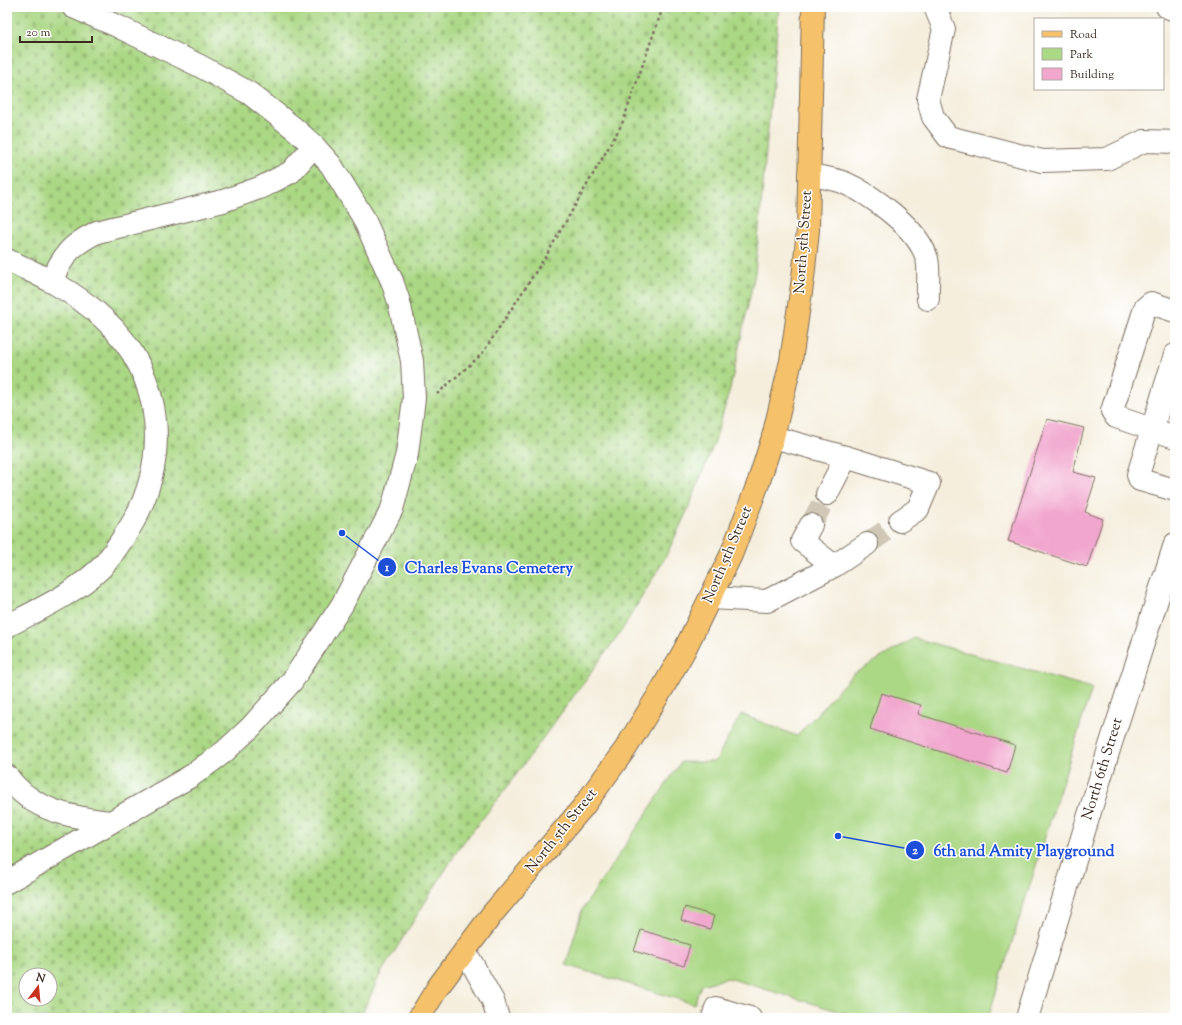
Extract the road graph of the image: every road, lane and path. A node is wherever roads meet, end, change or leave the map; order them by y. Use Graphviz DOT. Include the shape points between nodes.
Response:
graph roads {
  1 [pos="73,7"];
  2 [pos="663,7"];
  3 [pos="813,7"];
  4 [pos="935,7"];
  5 [pos="1167,7"];
  6 [pos="1175,10"];
  7 [pos="1175,142"];
  8 [pos="314,146"];
  9 [pos="809,175"];
  10 [pos="7,260"];
  11 [pos="51,280"];
  12 [pos="928,299"];
  13 [pos="1175,311"];
  14 [pos="1175,355"];
  15 [pos="412,415"];
  16 [pos="1152,429"];
  17 [pos="773,437"];
  18 [pos="1175,437"];
  19 [pos="846,457"];
  20 [pos="1175,490"];
  21 [pos="827,494"];
  22 [pos="900,521"];
  23 [pos="811,525"];
  24 [pos="867,544"];
  25 [pos="1175,544"];
  26 [pos="834,566"];
  27 [pos="710,598"];
  28 [pos="7,626"];
  29 [pos="7,776"];
  30 [pos="110,822"];
  31 [pos="7,882"];
  32 [pos="465,951"];
  33 [pos="714,1013"];
  34 [pos="420,1018"];
  35 [pos="498,1018"];
  36 [pos="750,1018"];
  37 [pos="1027,1018"];
  1 -- 8 [label="street" via="186,59 243,90"];
  2 -- 15 [label="path" via="622,124 546,256 482,354"];
  3 -- 9 [label="main road, North 5th Street"];
  4 -- 7 [label="street" via="944,29 928,99 932,117 948,137 1042,161 1107,159 1144,141"];
  5 -- 6 [label="street"];
  8 -- 11 [label="street" via="291,172 262,187 223,201 97,232 73,246"];
  8 -- 15 [label="street" via="331,165 363,216 392,281 412,361"];
  9 -- 12 [label="street" via="844,182 874,198 902,223 917,240 927,259"];
  9 -- 17 [label="main road, North 5th Street" via="804,278 791,361"];
  10 -- 11 [label="street"];
  11 -- 28 [label="street" via="103,318 128,347 151,395 157,430 155,460 152,479 135,522 115,552 88,579 52,604"];
  13 -- 16 [label="street" via="1151,303 1145,308 1112,411 1116,417"];
  14 -- 16 [label="street"];
  15 -- 30 [label="street" via="407,454 392,509 342,605 292,681 251,727 224,752 191,776"];
  16 -- 18 [label="street"];
  16 -- 20 [label="street" via="1138,475 1140,480"];
  17 -- 19 [label="street"];
  17 -- 27 [label="main road, North 5th Street" via="731,555"];
  19 -- 21 [label="street"];
  19 -- 22 [label="street" via="929,483 918,509"];
  23 -- 26 [label="street" via="802,541"];
  24 -- 26 [label="street"];
  25 -- 37 [label="street, North 6th Street"];
  26 -- 27 [label="street" via="768,602"];
  27 -- 32 [label="main road, North 5th Street" via="665,685 626,748 583,807 493,913"];
  29 -- 30 [label="street" via="23,794 47,810 68,817"];
  30 -- 31 [label="street"];
  32 -- 34 [label="main road, North 5th Street" via="438,987"];
  32 -- 35 [label="street" via="493,1001"];
  33 -- 36 [label="street"];
}
